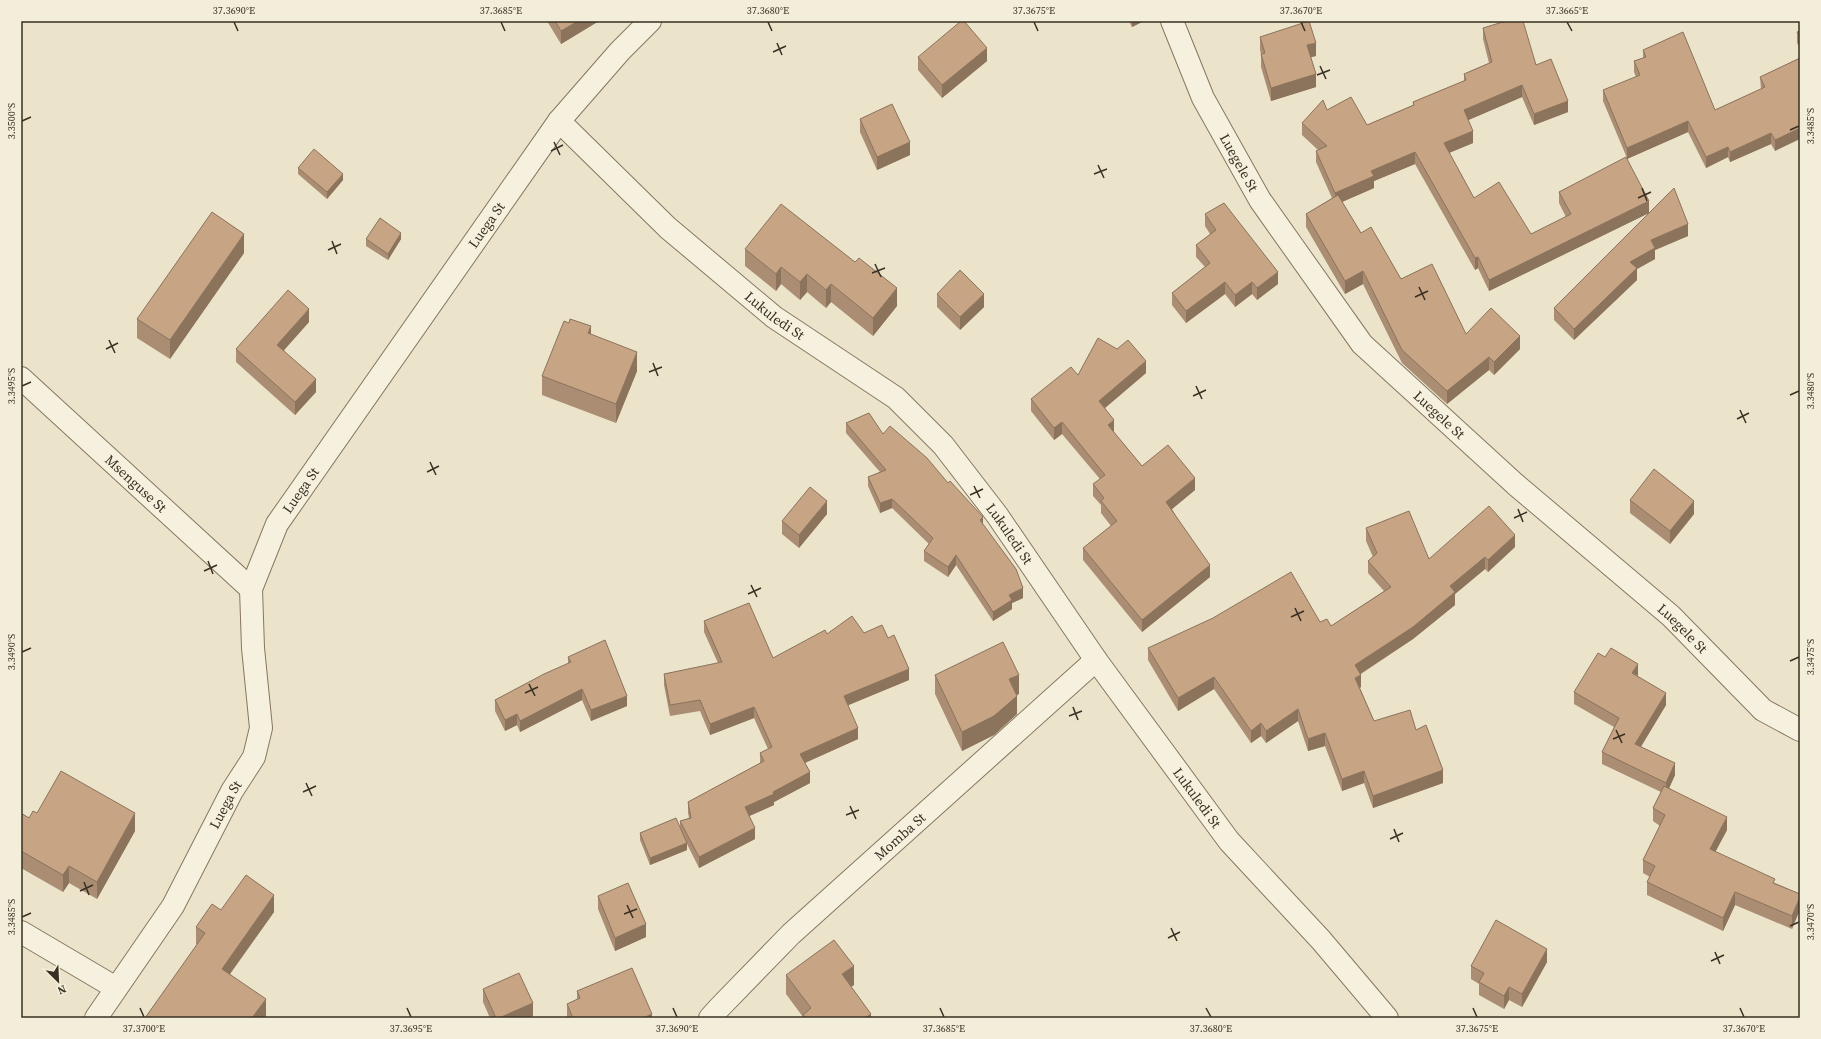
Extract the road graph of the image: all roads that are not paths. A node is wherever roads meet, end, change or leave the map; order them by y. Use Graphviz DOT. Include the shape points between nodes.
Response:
graph roads {
  1 [pos="650,21"];
  2 [pos="1172,21"];
  3 [pos="559,121"];
  4 [pos="21,378"];
  5 [pos="251,590"];
  6 [pos="1096,660"];
  7 [pos="1800,730"];
  8 [pos="21,932"];
  9 [pos="116,988"];
  10 [pos="96,1018"];
  11 [pos="710,1018"];
  12 [pos="1387,1018"];
  1 -- 3 [label="street, Luega St"];
  2 -- 7 [label="street, Luegele St" via="1203,98 1260,200 1362,344 1515,484 1671,616 1763,710"];
  3 -- 5 [label="street, Luega St" via="277,524"];
  3 -- 6 [label="street, Lukuledi St" via="668,228 774,317 896,398 944,445 998,515"];
  4 -- 5 [label="street, Msenguse St"];
  5 -- 9 [label="street, Luega St" via="253,648 261,728 254,758 232,791 173,906"];
  6 -- 11 [label="street, Momba St" via="791,934"];
  6 -- 12 [label="street, Lukuledi St" via="1229,841 1321,940"];
  8 -- 9 [label="street"];
  9 -- 10 [label="street, Luega St"];
}
